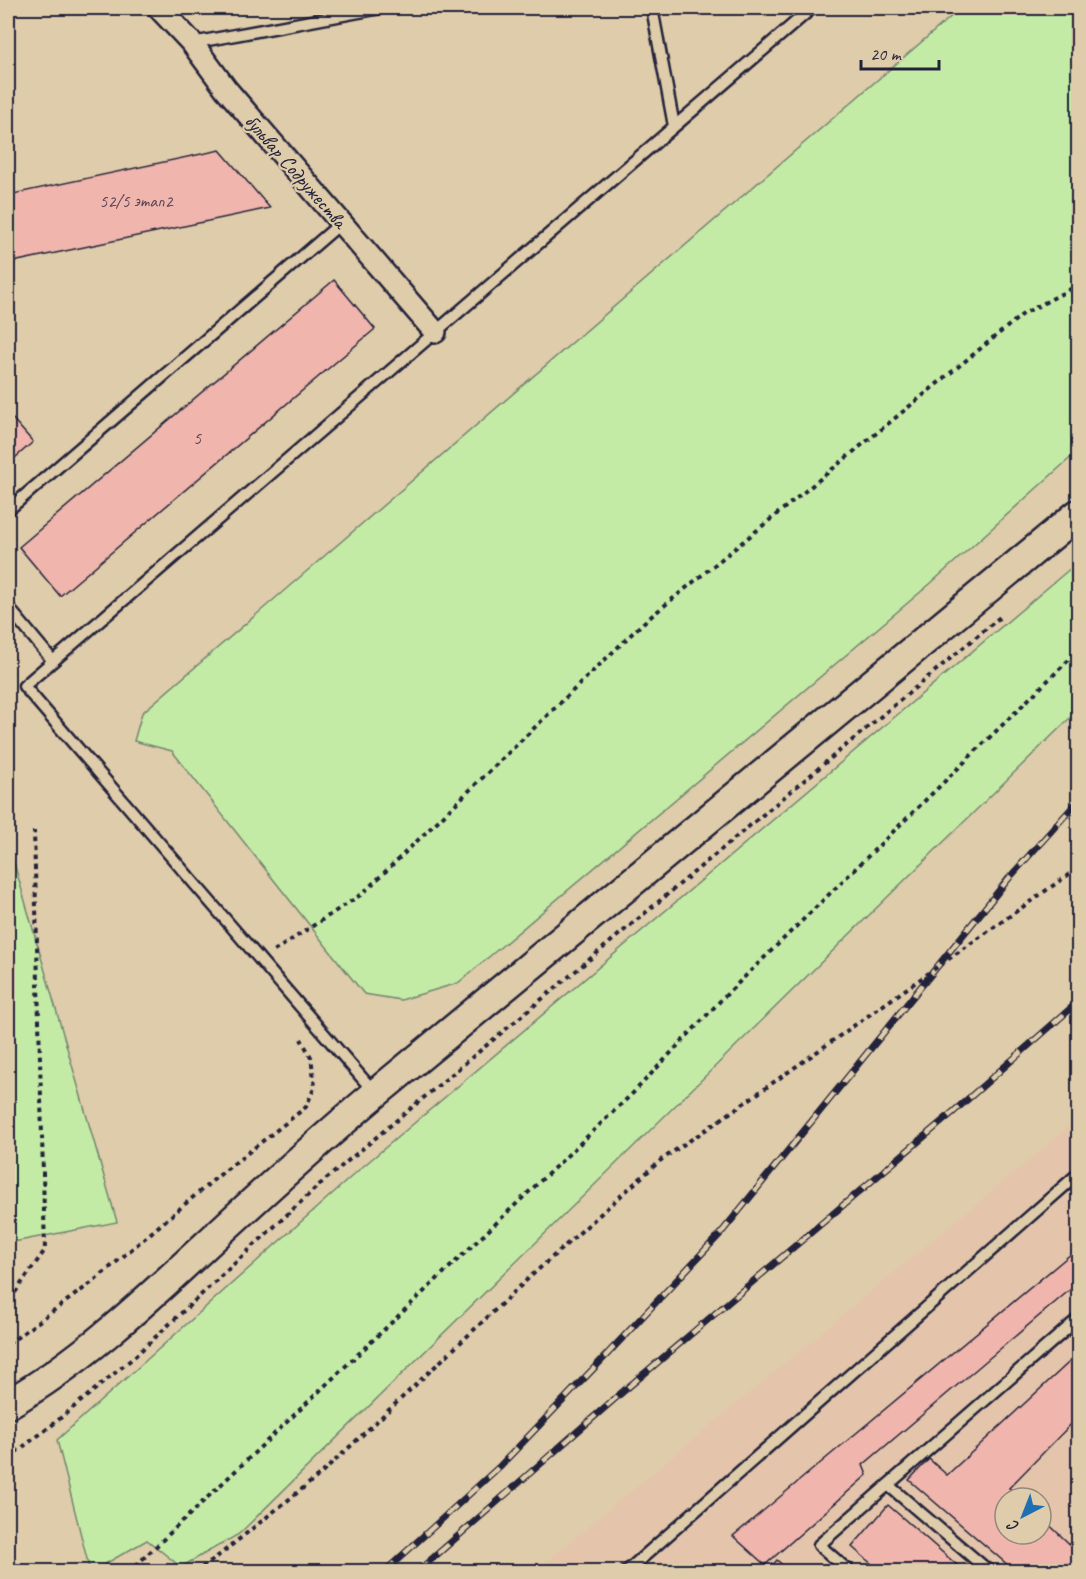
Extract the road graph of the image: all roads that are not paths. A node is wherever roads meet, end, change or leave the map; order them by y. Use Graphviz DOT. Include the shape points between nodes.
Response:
graph roads {
  1 [pos="159,8"];
  2 [pos="381,8"];
  3 [pos="652,8"];
  4 [pos="812,8"];
  5 [pos="192,43"];
  6 [pos="674,126"];
  7 [pos="341,223"];
  8 [pos="435,332"];
  9 [pos="8,510"];
  10 [pos="1078,514"];
  11 [pos="8,607"];
  12 [pos="53,661"];
  13 [pos="375,1094"];
  14 [pos="1078,1174"];
  15 [pos="1078,1319"];
  16 [pos="8,1404"];
  17 [pos="888,1485"];
  18 [pos="626,1572"];
  19 [pos="850,1572"];
  20 [pos="990,1572"];
  1 -- 5 [label="street, бульвар Содружества"];
  2 -- 5 [label="lane"];
  3 -- 6 [label="lane"];
  4 -- 6 [label="lane"];
  5 -- 7 [label="street, бульвар Содружества" via="226,89"];
  6 -- 8 [label="lane"];
  7 -- 8 [label="street, бульвар Содружества"];
  7 -- 9 [label="lane"];
  8 -- 12 [label="lane"];
  10 -- 13 [label="street"];
  11 -- 12 [label="lane"];
  12 -- 13 [label="lane" via="24,686"];
  13 -- 16 [label="street" via="155,1292 45,1382"];
  14 -- 18 [label="lane"];
  15 -- 17 [label="lane"];
  17 -- 19 [label="lane" via="819,1545"];
  17 -- 20 [label="lane"];
}
